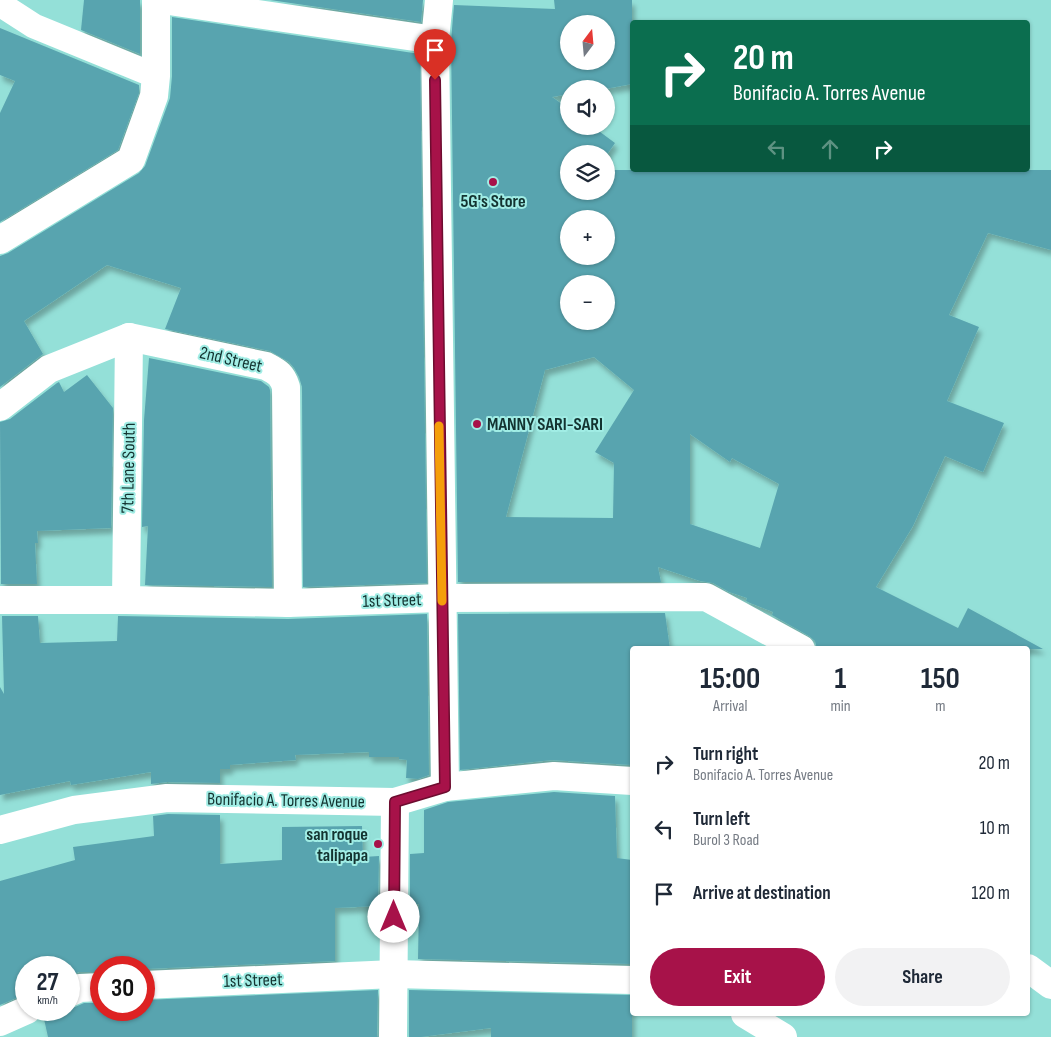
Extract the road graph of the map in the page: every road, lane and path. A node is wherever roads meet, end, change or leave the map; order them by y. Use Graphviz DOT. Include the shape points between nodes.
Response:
graph roads {
  1 [pos="156,0"];
  2 [pos="162,0"];
  3 [pos="439,0"];
  4 [pos="0,4"];
  5 [pos="435,40"];
  6 [pos="156,76"];
  7 [pos="5,230"];
  8 [pos="129,337"];
  9 [pos="0,407"];
  10 [pos="442,598"];
  11 [pos="0,600"];
  12 [pos="126,600"];
  13 [pos="288,603"];
  14 [pos="796,646"];
  15 [pos="630,781"];
  16 [pos="445,787"];
  17 [pos="395,802"];
  18 [pos="0,830"];
  19 [pos="1030,969"];
  20 [pos="394,974"];
  21 [pos="630,980"];
  22 [pos="155,985"];
  23 [pos="1051,985"];
  24 [pos="15,1016"];
  25 [pos="748,1016"];
  26 [pos="0,1022"];
  27 [pos="393,1037"];
  28 [pos="783,1037"];
  1 -- 6 [label="street"];
  2 -- 5 [label="street"];
  3 -- 5 [label="street"];
  4 -- 6 [label="street" via="34,26"];
  5 -- 10 [label="street"];
  6 -- 7 [label="street" via="154,96 132,160"];
  8 -- 9 [label="street" via="49,369"];
  8 -- 12 [label="street, 7th Lane South"];
  8 -- 13 [label="street, 2nd Street" via="266,366 283,377 286,387"];
  10 -- 13 [label="street, 1st Street"];
  10 -- 14 [label="street, 1st Street" via="706,597"];
  10 -- 16 [label="street"];
  11 -- 12 [label="street, 1st Street"];
  12 -- 13 [label="street, 1st Street"];
  15 -- 16 [label="street, Bonifacio A. Torres Avenue" via="554,776"];
  16 -- 17 [label="street, Bonifacio A. Torres Avenue"];
  17 -- 18 [label="street, Bonifacio A. Torres Avenue" via="166,798 74,810"];
  17 -- 20 [label="street"];
  19 -- 23 [label="street"];
  20 -- 21 [label="street, 1st Street"];
  20 -- 22 [label="street, 1st Street"];
  20 -- 27 [label="street"];
  24 -- 26 [label="street"];
  25 -- 28 [label="street"];
}
